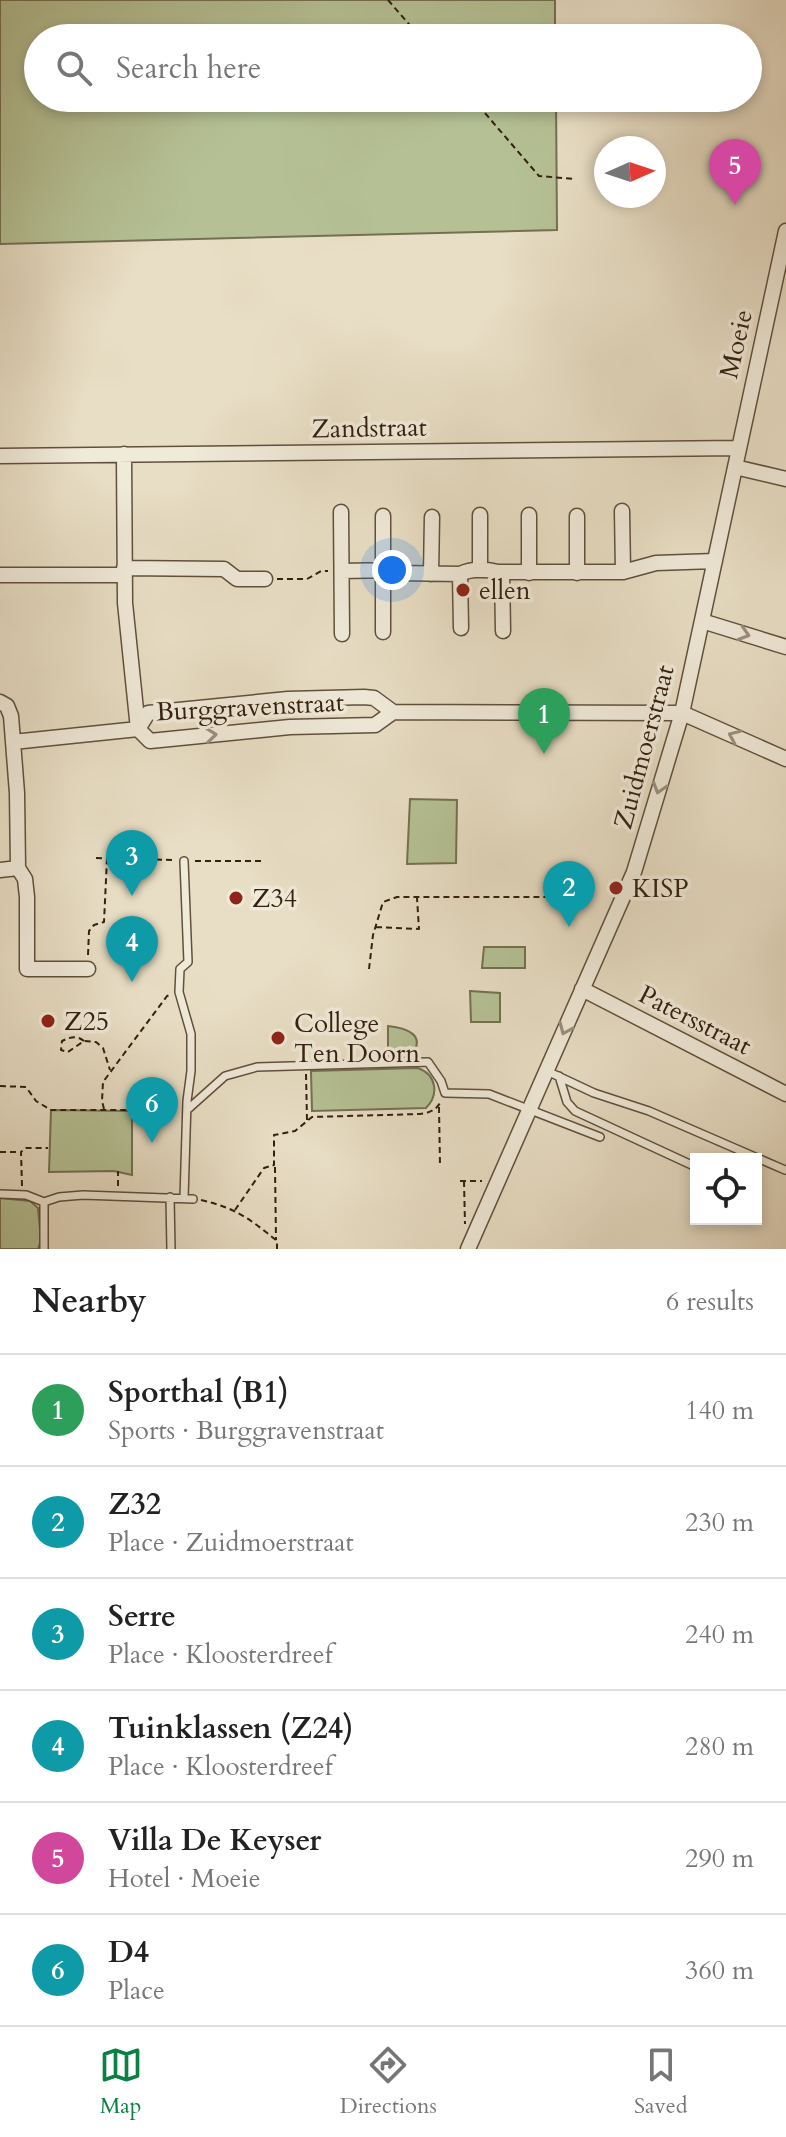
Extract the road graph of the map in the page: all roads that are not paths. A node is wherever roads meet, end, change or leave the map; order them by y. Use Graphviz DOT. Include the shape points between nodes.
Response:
graph roads {
  1 [pos="786,231"];
  2 [pos="738,448"];
  3 [pos="124,454"];
  4 [pos="0,456"];
  5 [pos="735,467"];
  6 [pos="786,479"];
  7 [pos="622,511"];
  8 [pos="341,512"];
  9 [pos="480,515"];
  10 [pos="529,515"];
  11 [pos="383,516"];
  12 [pos="577,516"];
  13 [pos="432,517"];
  14 [pos="715,561"];
  15 [pos="383,570"];
  16 [pos="480,570"];
  17 [pos="342,571"];
  18 [pos="124,572"];
  19 [pos="502,572"];
  20 [pos="623,572"];
  21 [pos="529,573"];
  22 [pos="577,573"];
  23 [pos="431,574"];
  24 [pos="460,574"];
  25 [pos="0,575"];
  26 [pos="265,579"];
  27 [pos="702,621"];
  28 [pos="461,628"];
  29 [pos="503,631"];
  30 [pos="383,632"];
  31 [pos="342,634"];
  32 [pos="786,647"];
  33 [pos="0,702"];
  34 [pos="393,712"];
  35 [pos="682,713"];
  36 [pos="138,729"];
  37 [pos="13,742"];
  38 [pos="786,759"];
  39 [pos="184,861"];
  40 [pos="18,868"];
  41 [pos="0,870"];
  42 [pos="88,969"];
  43 [pos="582,989"];
  44 [pos="553,1074"];
  45 [pos="786,1094"];
  46 [pos="187,1110"];
  47 [pos="530,1110"];
  48 [pos="600,1137"];
  49 [pos="690,1164"];
  50 [pos="785,1170"];
  51 [pos="0,1194"];
  52 [pos="170,1197"];
  53 [pos="44,1202"];
  54 [pos="44,1249"];
  55 [pos="171,1249"];
  56 [pos="468,1249"];
  1 -- 2 [label="street, Moeie"];
  2 -- 3 [label="street, Zandstraat"];
  2 -- 5 [label="street, Moeie"];
  3 -- 4 [label="street, Zandstraat"];
  3 -- 18 [label="street"];
  5 -- 6 [label="street"];
  5 -- 14 [label="street, Zuidmoerstraat"];
  7 -- 20 [label="street"];
  8 -- 17 [label="street"];
  9 -- 16 [label="street"];
  10 -- 21 [label="street"];
  11 -- 15 [label="street"];
  12 -- 22 [label="street"];
  13 -- 23 [label="street"];
  14 -- 20 [label="street" via="656,563"];
  14 -- 27 [label="street, Zuidmoerstraat"];
  15 -- 17 [label="street"];
  15 -- 23 [label="street"];
  15 -- 30 [label="street"];
  16 -- 19 [label="street"];
  16 -- 24 [label="street"];
  17 -- 31 [label="street"];
  18 -- 25 [label="street"];
  18 -- 26 [label="street" via="224,569 237,579"];
  18 -- 36 [label="street"];
  19 -- 21 [label="street"];
  19 -- 29 [label="street"];
  20 -- 22 [label="street"];
  21 -- 22 [label="street"];
  23 -- 24 [label="street"];
  24 -- 28 [label="street"];
  27 -- 32 [label="street, one-way"];
  27 -- 35 [label="street, Zuidmoerstraat"];
  33 -- 37 [label="street" via="11,716"];
  34 -- 35 [label="street, Burggravenstraat"];
  36 -- 34 [label="street, Burggravenstraat, one-way" via="150,741 290,727 375,725"];
  34 -- 36 [label="street, Burggravenstraat" via="374,698 288,699 148,713"];
  38 -- 35 [label="street, one-way"];
  35 -- 43 [label="street, Zuidmoerstraat, one-way" via="634,872"];
  36 -- 37 [label="street"];
  37 -- 40 [label="street"];
  39 -- 46 [label="lane" via="188,962 180,969 179,992 191,1034"];
  40 -- 41 [label="street"];
  40 -- 42 [label="street" via="25,879 27,969"];
  43 -- 44 [label="street, Zuidmoerstraat, one-way"];
  43 -- 45 [label="street, Patersstraat"];
  44 -- 47 [label="street, Zuidmoerstraat"];
  44 -- 49 [label="lane" via="575,1111"];
  44 -- 50 [label="lane"];
  46 -- 47 [label="lane" via="225,1076 257,1067 428,1062 445,1093 483,1092"];
  46 -- 52 [label="lane" via="188,1198"];
  47 -- 48 [label="lane"];
  47 -- 56 [label="street, Zuidmoerstraat"];
  51 -- 53 [label="lane"];
  52 -- 53 [label="lane" via="71,1196"];
  52 -- 55 [label="lane"];
  53 -- 54 [label="lane"];
}
